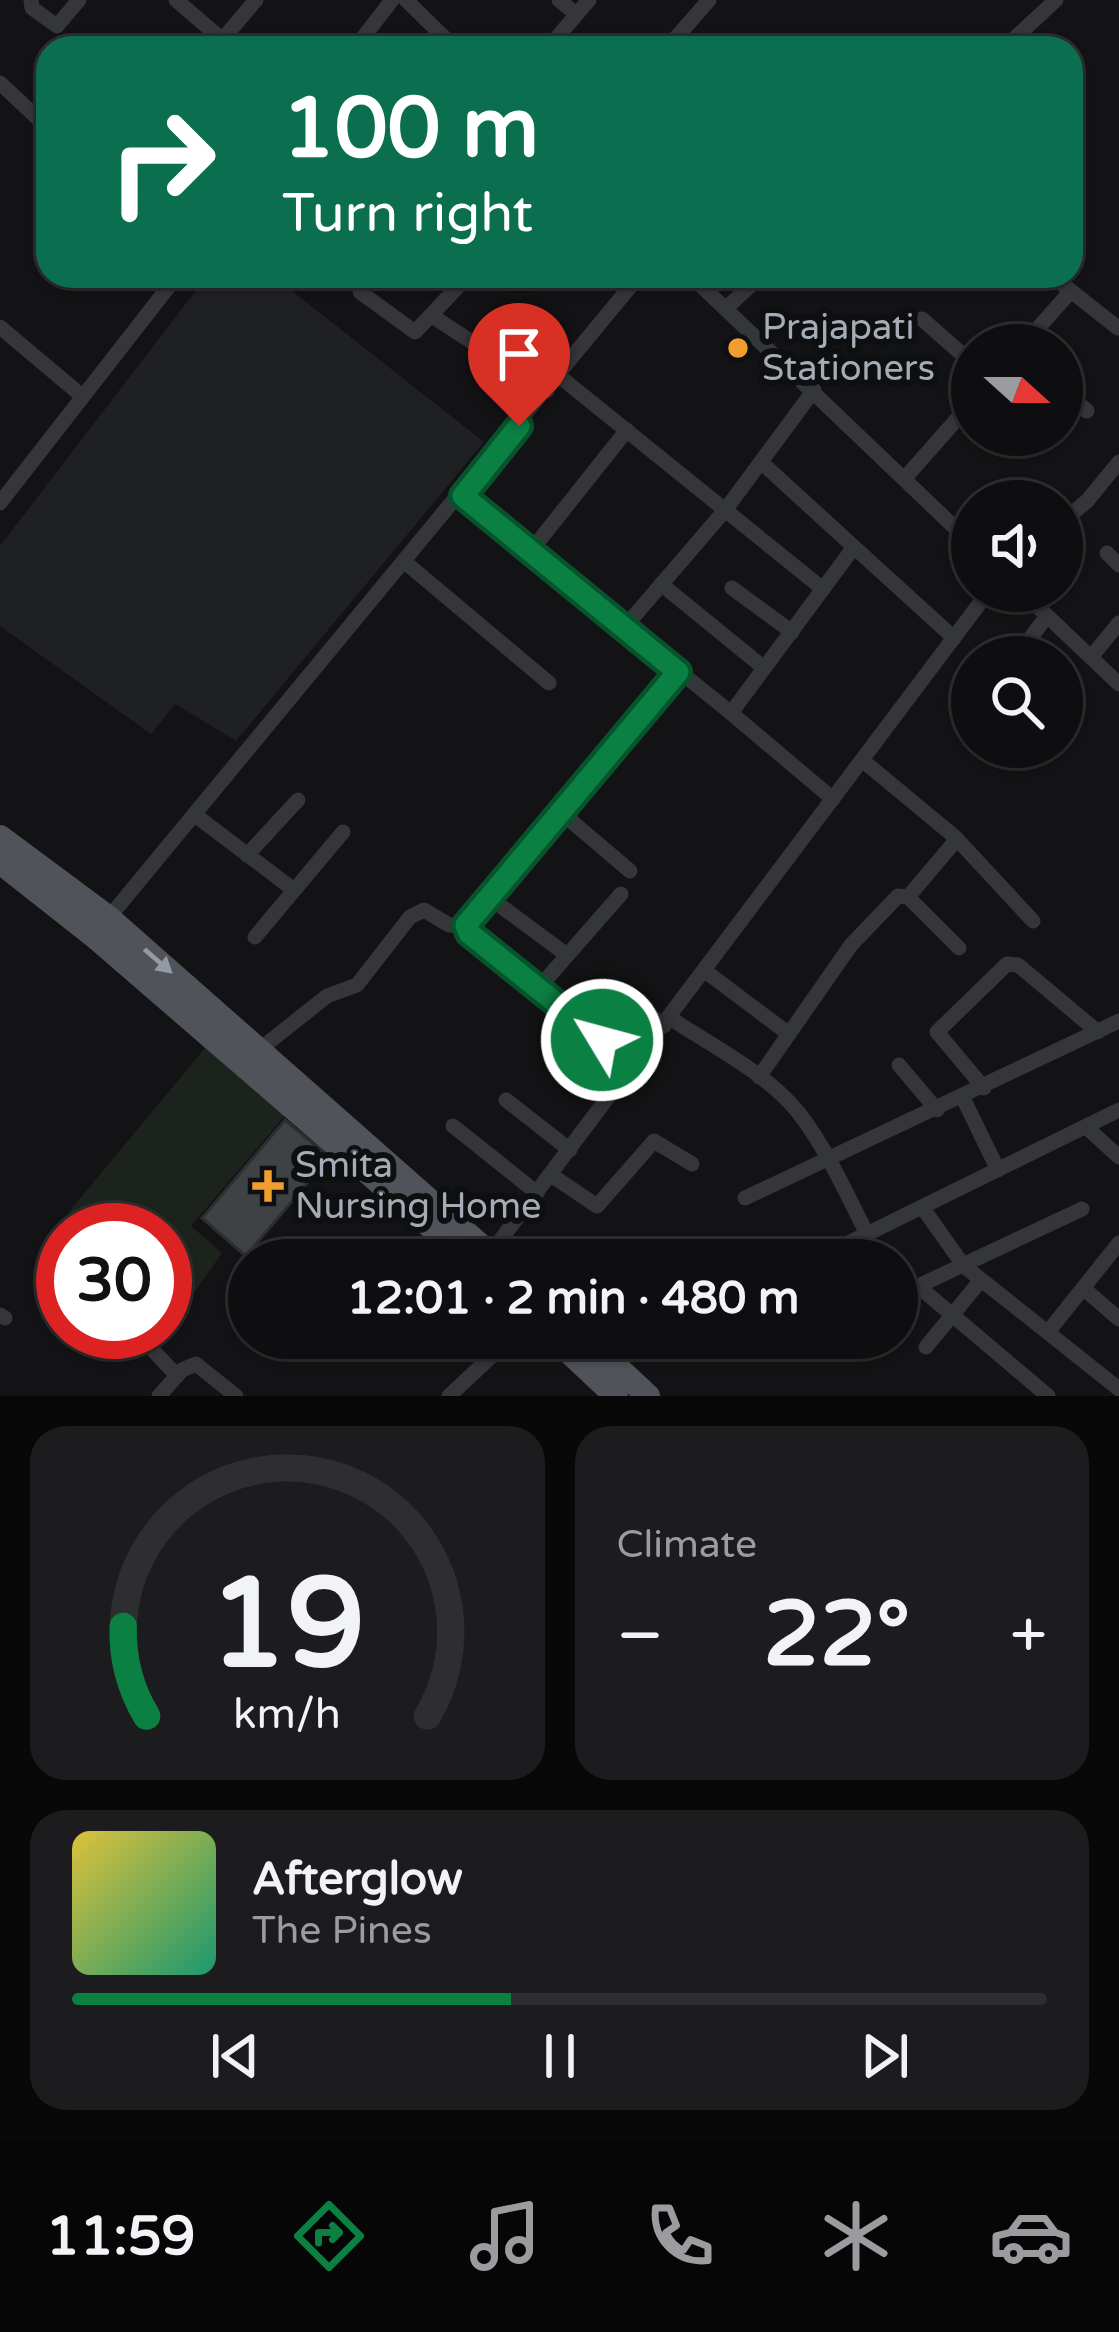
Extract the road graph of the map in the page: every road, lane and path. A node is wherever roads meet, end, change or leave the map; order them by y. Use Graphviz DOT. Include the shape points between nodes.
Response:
graph roads {
  1 [pos="31,0"];
  2 [pos="79,0"];
  3 [pos="176,0"];
  4 [pos="256,0"];
  5 [pos="392,0"];
  6 [pos="406,0"];
  7 [pos="559,0"];
  8 [pos="589,0"];
  9 [pos="709,0"];
  10 [pos="1056,0"];
  11 [pos="576,14"];
  12 [pos="218,36"];
  13 [pos="232,36"];
  14 [pos="364,36"];
  15 [pos="443,36"];
  16 [pos="558,36"];
  17 [pos="678,36"];
  18 [pos="1017,36"];
  19 [pos="0,83"];
  20 [pos="36,117"];
  21 [pos="168,288"];
  22 [pos="456,288"];
  23 [pos="629,288"];
  24 [pos="704,288"];
  25 [pos="748,288"];
  26 [pos="1067,288"];
  27 [pos="1071,291"];
  28 [pos="360,292"];
  29 [pos="727,308"];
  30 [pos="432,316"];
  31 [pos="922,319"];
  32 [pos="1042,324"];
  33 [pos="0,327"];
  34 [pos="1118,328"];
  35 [pos="951,345"];
  36 [pos="559,376"];
  37 [pos="814,390"];
  38 [pos="547,392"];
  39 [pos="82,397"];
  40 [pos="1083,407"];
  41 [pos="1087,411"];
  42 [pos="951,425"];
  43 [pos="627,430"];
  44 [pos="1119,461"];
  45 [pos="760,462"];
  46 [pos="904,478"];
  47 [pos="463,496"];
  48 [pos="0,503"];
  49 [pos="1083,504"];
  50 [pos="726,509"];
  51 [pos="951,524"];
  52 [pos="854,547"];
  53 [pos="530,552"];
  54 [pos="406,563"];
  55 [pos="662,584"];
  56 [pos="732,588"];
  57 [pos="823,589"];
  58 [pos="1043,612"];
  59 [pos="1047,616"];
  60 [pos="1119,623"];
  61 [pos="623,629"];
  62 [pos="791,632"];
  63 [pos="952,636"];
  64 [pos="1032,636"];
  65 [pos="951,642"];
  66 [pos="1090,657"];
  67 [pos="764,668"];
  68 [pos="678,672"];
  69 [pos="549,683"];
  70 [pos="1119,684"];
  71 [pos="731,713"];
  72 [pos="862,760"];
  73 [pos="833,799"];
  74 [pos="298,800"];
  75 [pos="562,814"];
  76 [pos="195,815"];
  77 [pos="343,832"];
  78 [pos="0,837"];
  79 [pos="958,839"];
  80 [pos="247,854"];
  81 [pos="0,862"];
  82 [pos="630,872"];
  83 [pos="294,890"];
  84 [pos="621,894"];
  85 [pos="908,897"];
  86 [pos="490,898"];
  87 [pos="1033,921"];
  88 [pos="466,925"];
  89 [pos="102,927"];
  90 [pos="255,937"];
  91 [pos="959,948"];
  92 [pos="567,955"];
  93 [pos="705,971"];
  94 [pos="536,991"];
  95 [pos="632,1001"];
  96 [pos="1119,1021"];
  97 [pos="667,1022"];
  98 [pos="1098,1032"];
  99 [pos="789,1034"];
  100 [pos="260,1051"];
  101 [pos="635,1065"];
  102 [pos="899,1065"];
  103 [pos="759,1077"];
  104 [pos="279,1081"];
  105 [pos="984,1088"];
  106 [pos="963,1098"];
  107 [pos="506,1100"];
  108 [pos="938,1110"];
  109 [pos="1119,1110"];
  110 [pos="453,1126"];
  111 [pos="1086,1126"];
  112 [pos="570,1150"];
  113 [pos="1119,1157"];
  114 [pos="830,1160"];
  115 [pos="692,1164"];
  116 [pos="998,1170"];
  117 [pos="551,1175"];
  118 [pos="537,1193"];
  119 [pos="745,1198"];
  120 [pos="922,1208"];
  121 [pos="1082,1208"];
  122 [pos="867,1234"];
  123 [pos="463,1239"];
  124 [pos="500,1239"];
  125 [pos="857,1239"];
  126 [pos="1118,1246"];
  127 [pos="964,1266"];
  128 [pos="981,1280"];
  129 [pos="918,1286"];
  130 [pos="1083,1288"];
  131 [pos="951,1316"];
  132 [pos="1119,1319"];
  133 [pos="1048,1333"];
  134 [pos="926,1347"];
  135 [pos="161,1359"];
  136 [pos="488,1359"];
  137 [pos="575,1359"];
  138 [pos="604,1359"];
  139 [pos="610,1359"];
  140 [pos="584,1368"];
  141 [pos="177,1376"];
  142 [pos="1119,1389"];
  143 [pos="159,1396"];
  144 [pos="236,1396"];
  145 [pos="448,1396"];
  146 [pos="616,1396"];
  147 [pos="648,1396"];
  148 [pos="1048,1396"];
  1 -- 2 [label="street" via="57,26"];
  3 -- 12 [label="street"];
  4 -- 13 [label="street"];
  5 -- 14 [label="street"];
  6 -- 15 [label="street"];
  7 -- 11 [label="street"];
  8 -- 11 [label="street"];
  9 -- 17 [label="street"];
  10 -- 18 [label="street"];
  11 -- 16 [label="street"];
  19 -- 20 [label="street"];
  21 -- 39 [label="street"];
  22 -- 30 [label="street"];
  23 -- 36 [label="street"];
  24 -- 29 [label="street"];
  25 -- 29 [label="street"];
  26 -- 27 [label="street"];
  27 -- 32 [label="street"];
  27 -- 34 [label="street"];
  28 -- 30 [label="street" via="410,331"];
  29 -- 37 [label="street"];
  30 -- 38 [label="street"];
  31 -- 35 [label="street"];
  33 -- 39 [label="street"];
  36 -- 38 [label="street"];
  36 -- 43 [label="street"];
  37 -- 45 [label="street"];
  37 -- 46 [label="street"];
  38 -- 47 [label="street"];
  39 -- 48 [label="street"];
  40 -- 41 [label="street"];
  42 -- 46 [label="street"];
  43 -- 50 [label="street"];
  43 -- 53 [label="street"];
  44 -- 49 [label="street"];
  45 -- 50 [label="street"];
  45 -- 52 [label="street"];
  46 -- 51 [label="street"];
  47 -- 53 [label="street"];
  47 -- 54 [label="street"];
  50 -- 55 [label="street"];
  50 -- 57 [label="street"];
  52 -- 57 [label="street"];
  52 -- 63 [label="street"];
  53 -- 61 [label="street"];
  54 -- 69 [label="street"];
  54 -- 76 [label="street"];
  55 -- 61 [label="street"];
  55 -- 67 [label="street"];
  56 -- 62 [label="street"];
  57 -- 62 [label="street"];
  58 -- 59 [label="street"];
  59 -- 64 [label="street"];
  59 -- 66 [label="street"];
  60 -- 66 [label="street"];
  61 -- 68 [label="street"];
  62 -- 67 [label="street"];
  65 -- 72 [label="street"];
  66 -- 70 [label="street"];
  67 -- 71 [label="street"];
  68 -- 71 [label="street"];
  68 -- 75 [label="street"];
  71 -- 73 [label="street"];
  72 -- 73 [label="street"];
  72 -- 79 [label="street"];
  73 -- 93 [label="street"];
  74 -- 80 [label="street"];
  75 -- 82 [label="street"];
  75 -- 86 [label="street"];
  76 -- 80 [label="street"];
  76 -- 89 [label="street"];
  77 -- 83 [label="street"];
  78 -- 89 [label="main road"];
  79 -- 85 [label="street"];
  79 -- 87 [label="street"];
  80 -- 83 [label="street"];
  81 -- 89 [label="main road"];
  83 -- 90 [label="street"];
  84 -- 92 [label="street"];
  85 -- 91 [label="street"];
  85 -- 99 [label="street" via="898,896 868,925"];
  86 -- 88 [label="street"];
  86 -- 92 [label="street"];
  88 -- 94 [label="street"];
  88 -- 100 [label="street" via="424,910 410,917 358,985 328,996"];
  89 -- 100 [label="main road, one-way"];
  89 -- 104 [label="main road"];
  92 -- 94 [label="street"];
  93 -- 97 [label="street"];
  93 -- 99 [label="street"];
  94 -- 101 [label="street"];
  95 -- 97 [label="street"];
  96 -- 98 [label="street"];
  97 -- 101 [label="street"];
  97 -- 103 [label="street"];
  98 -- 105 [label="street"];
  98 -- 105 [label="street" via="1007,964 937,1032"];
  99 -- 103 [label="street"];
  100 -- 104 [label="main road"];
  101 -- 112 [label="street"];
  102 -- 108 [label="street"];
  103 -- 114 [label="street" via="796,1110"];
  104 -- 123 [label="main road"];
  105 -- 106 [label="street"];
  106 -- 108 [label="street"];
  106 -- 116 [label="street"];
  107 -- 112 [label="street"];
  108 -- 114 [label="street"];
  109 -- 111 [label="street"];
  110 -- 118 [label="street"];
  111 -- 113 [label="street"];
  111 -- 116 [label="street"];
  112 -- 117 [label="street"];
  114 -- 119 [label="street"];
  114 -- 122 [label="street"];
  115 -- 117 [label="street" via="649,1143 597,1206"];
  116 -- 120 [label="street"];
  117 -- 118 [label="street"];
  118 -- 124 [label="street"];
  120 -- 122 [label="street"];
  120 -- 127 [label="street"];
  121 -- 127 [label="street"];
  122 -- 125 [label="street"];
  126 -- 130 [label="street"];
  127 -- 128 [label="street"];
  127 -- 129 [label="street"];
  128 -- 131 [label="street"];
  128 -- 133 [label="street"];
  129 -- 131 [label="street"];
  130 -- 132 [label="street"];
  130 -- 133 [label="street"];
  131 -- 134 [label="street"];
  131 -- 148 [label="street"];
  133 -- 142 [label="street"];
  135 -- 141 [label="street"];
  136 -- 145 [label="street"];
  137 -- 140 [label="main road"];
  138 -- 140 [label="street"];
  139 -- 147 [label="main road"];
  140 -- 146 [label="main road"];
  141 -- 143 [label="street"];
  141 -- 144 [label="street" via="196,1364"];
}
